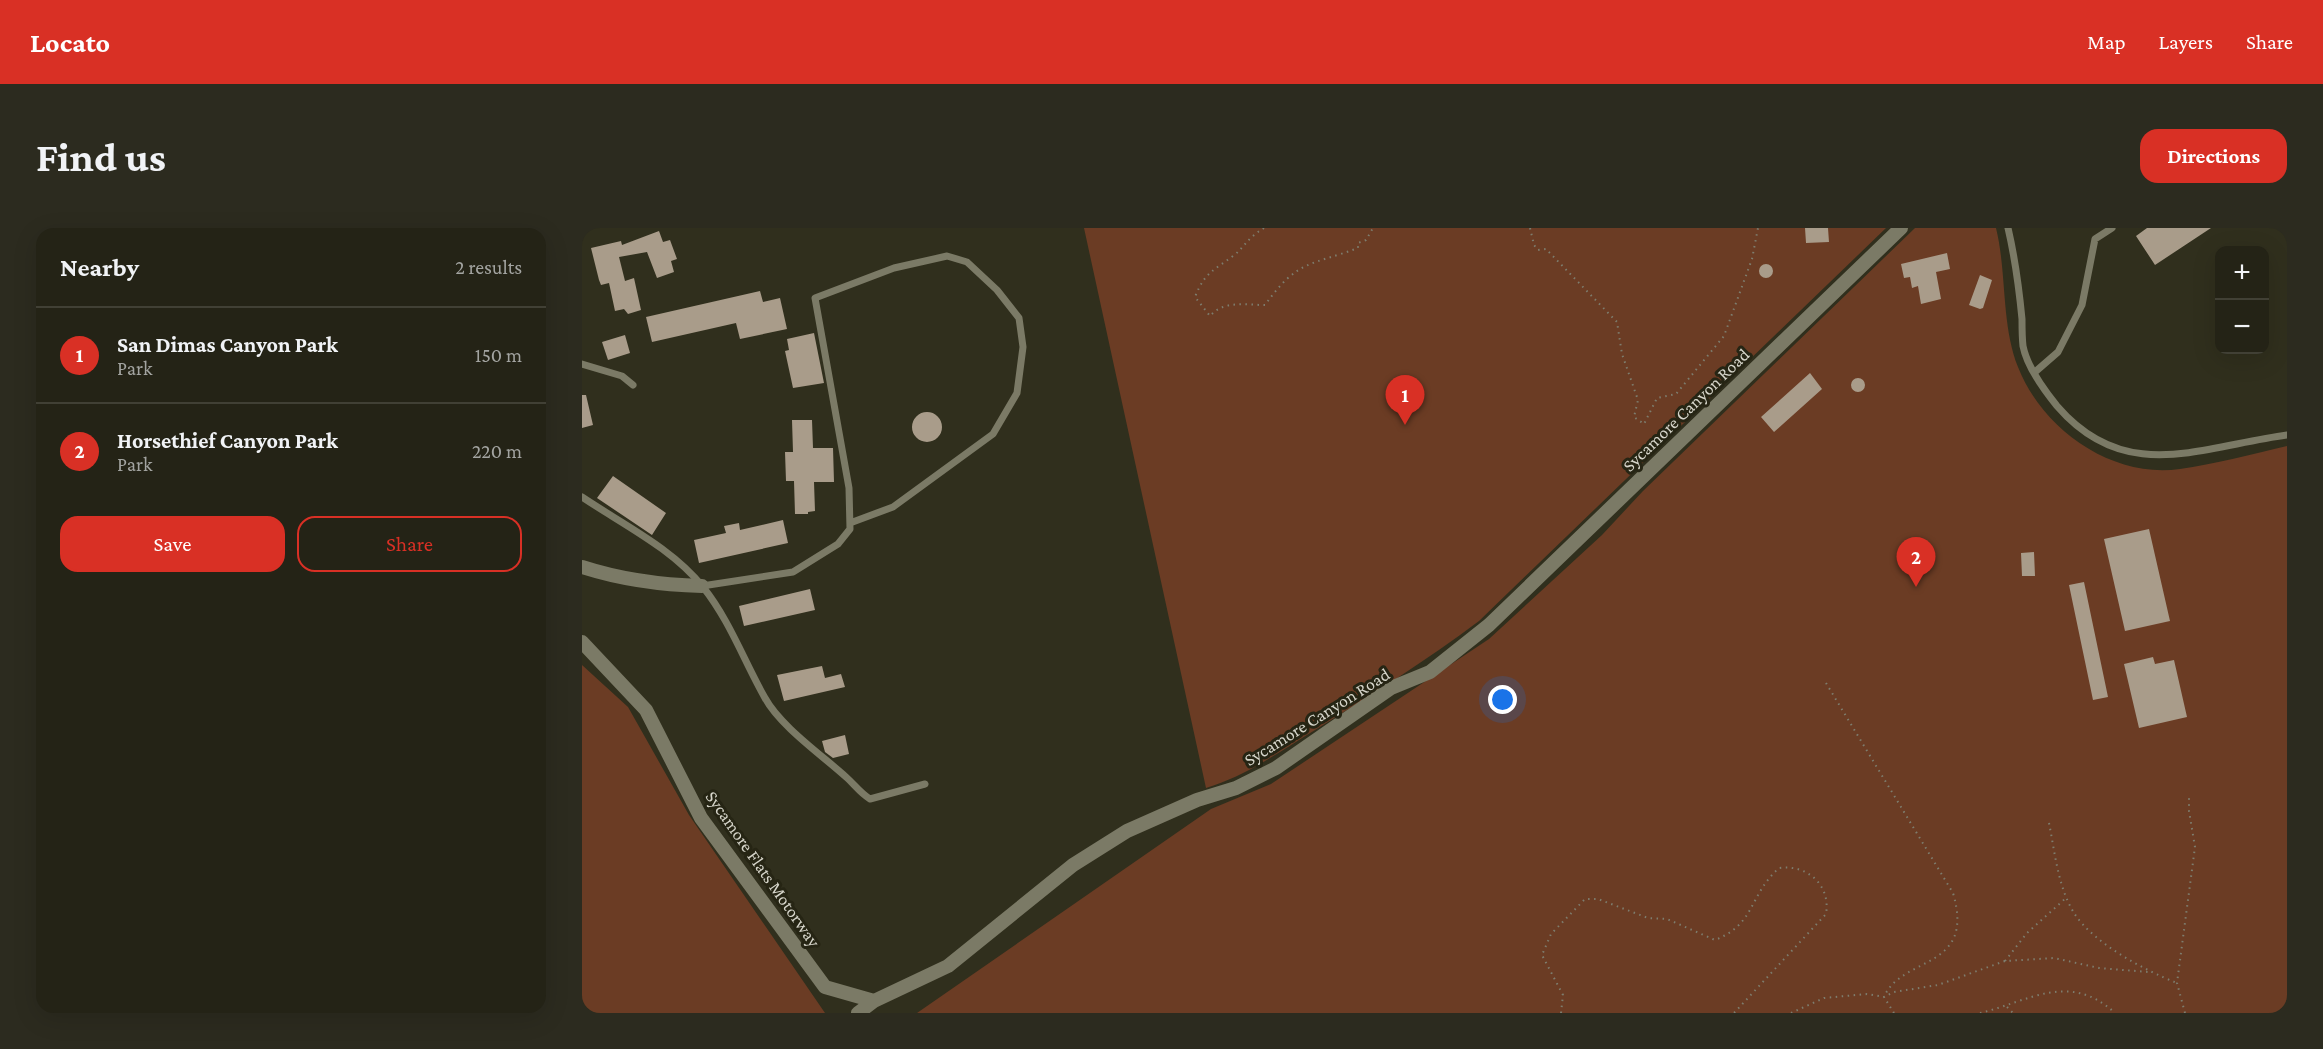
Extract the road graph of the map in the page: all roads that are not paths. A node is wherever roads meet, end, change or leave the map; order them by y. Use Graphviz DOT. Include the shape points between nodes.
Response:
graph roads {
  1 [pos="1901,228"];
  2 [pos="2008,228"];
  3 [pos="2112,228"];
  4 [pos="582,364"];
  5 [pos="2035,372"];
  6 [pos="633,385"];
  7 [pos="2287,435"];
  8 [pos="582,497"];
  9 [pos="850,523"];
  10 [pos="582,567"];
  11 [pos="702,586"];
  12 [pos="582,642"];
  13 [pos="925,784"];
  14 [pos="874,1001"];
  15 [pos="858,1013"];
  1 -- 14 [label="street, Sycamore Canyon Road" via="1489,625 1430,672 1392,688 1276,768 1127,831 1073,865 948,966"];
  2 -- 5 [label="lane" via="2023,347"];
  3 -- 5 [label="lane" via="2095,239 2082,305 2058,352"];
  4 -- 6 [label="lane" via="622,376"];
  5 -- 7 [label="lane" via="2074,426 2101,443 2125,451 2154,456 2194,453"];
  8 -- 11 [label="lane" via="675,559"];
  9 -- 9 [label="lane" via="849,488 815,298 894,268 947,256 967,262 1019,318 1023,347 1017,393 993,434 894,507"];
  9 -- 11 [label="lane" via="850,530 838,544 794,572"];
  10 -- 11 [label="street" via="622,580"];
  11 -- 13 [label="lane" via="734,634 766,701 819,757 870,799"];
  12 -- 14 [label="street, Sycamore Flats Motorway" via="646,710 701,818 825,987"];
  14 -- 15 [label="street, Sycamore Canyon Road"];
}
